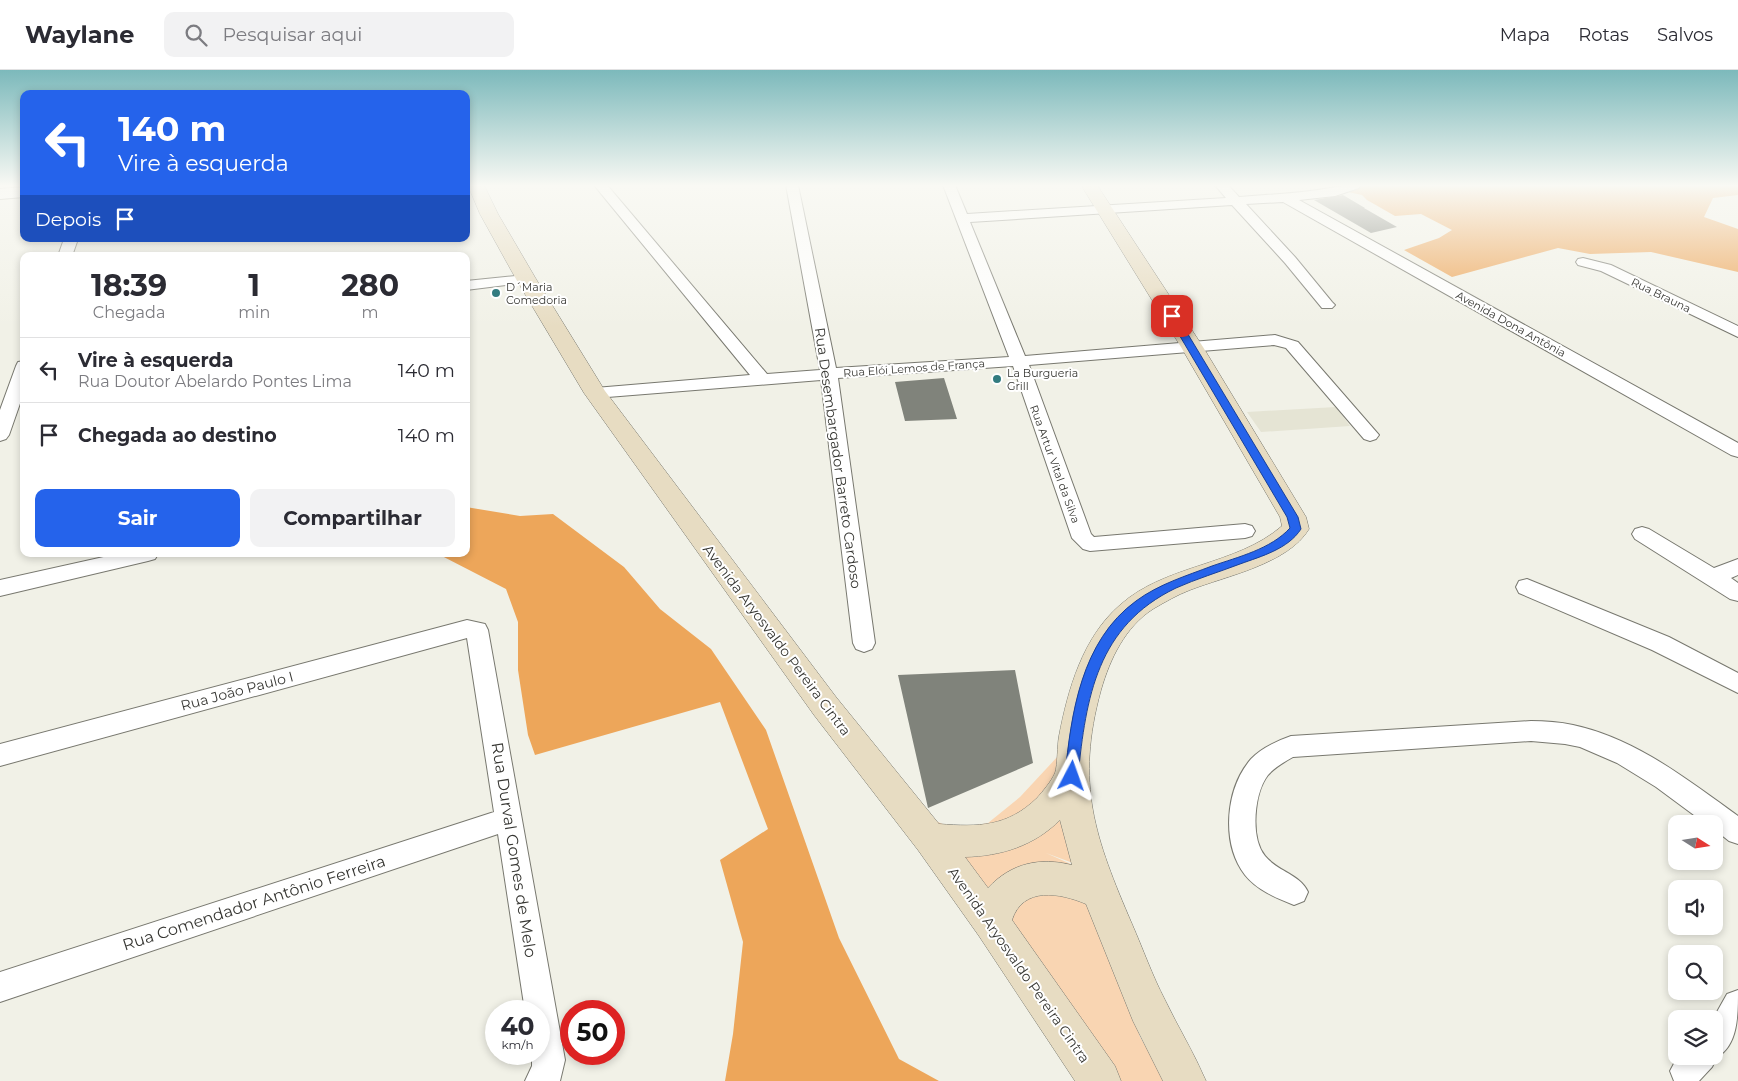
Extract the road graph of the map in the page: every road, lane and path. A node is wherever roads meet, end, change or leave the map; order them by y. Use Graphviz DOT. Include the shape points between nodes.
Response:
graph roads {
  1 [pos="499,232"];
  2 [pos="639,232"];
  3 [pos="801,232"];
  4 [pos="969,232"];
  5 [pos="1119,232"];
  6 [pos="1264,232"];
  7 [pos="1346,232"];
  8 [pos="1583,262"];
  9 [pos="526,279"];
  10 [pos="470,286"];
  11 [pos="1327,305"];
  12 [pos="1738,332"];
  13 [pos="1192,347"];
  14 [pos="1019,361"];
  15 [pos="829,374"];
  16 [pos="20,378"];
  17 [pos="762,380"];
  18 [pos="595,393"];
  19 [pos="0,435"];
  20 [pos="1370,435"];
  21 [pos="1738,451"];
  22 [pos="1244,531"];
  23 [pos="1642,534"];
  24 [pos="135,557"];
  25 [pos="1738,566"];
  26 [pos="1714,577"];
  27 [pos="1527,587"];
  28 [pos="0,588"];
  29 [pos="1738,593"];
  30 [pos="475,629"];
  31 [pos="864,643"];
  32 [pos="1738,684"];
  33 [pos="0,756"];
  34 [pos="1072,776"];
  35 [pos="508,819"];
  36 [pos="1738,832"];
  37 [pos="930,839"];
  38 [pos="1100,892"];
  39 [pos="1294,892"];
  40 [pos="992,922"];
  41 [pos="0,987"];
  42 [pos="1738,1005"];
  43 [pos="1723,1031"];
  44 [pos="544,1077"];
  45 [pos="1100,1081"];
  46 [pos="1185,1081"];
  1 -- 9 [label="main road, Avenida Aryosvaldo Pereira Cintra"];
  2 -- 17 [label="street"];
  3 -- 15 [label="street, Rua Desembargador Barreto Cardoso"];
  4 -- 14 [label="street, Rua Artur Vital da Silva"];
  5 -- 13 [label="main road"];
  6 -- 11 [label="street"];
  7 -- 21 [label="street, Avenida Dona Antônia"];
  8 -- 12 [label="street, Rua Brauna" via="1606,268"];
  9 -- 10 [label="street"];
  9 -- 18 [label="main road, Avenida Aryosvaldo Pereira Cintra"];
  13 -- 14 [label="street, Rua Elói Lemos de França"];
  13 -- 20 [label="street, Rua Elói Lemos de França" via="1268,340 1292,345"];
  13 -- 34 [label="main road" via="1293,517 1296,529 1287,539 1261,552 1172,585 1140,604 1119,624 1089,676 1077,725"];
  14 -- 15 [label="street, Rua Elói Lemos de França"];
  14 -- 22 [label="street, Rua Artur Vital da Silva" via="1082,538 1090,544"];
  15 -- 17 [label="street, Rua Elói Lemos de França"];
  15 -- 31 [label="street, Rua Desembargador Barreto Cardoso"];
  16 -- 19 [label="street"];
  17 -- 18 [label="street, Rua Elói Lemos de França"];
  18 -- 37 [label="main road, Avenida Aryosvaldo Pereira Cintra" via="825,706"];
  23 -- 26 [label="street"];
  24 -- 28 [label="street"];
  25 -- 26 [label="street"];
  26 -- 29 [label="street"];
  27 -- 32 [label="street" via="1673,650"];
  30 -- 33 [label="street, Rua João Paulo I"];
  30 -- 35 [label="street, Rua Durval Gomes de Melo"];
  34 -- 37 [label="main road" via="1053,804 1037,820 1014,835 968,842"];
  34 -- 38 [label="main road" via="1076,819"];
  35 -- 41 [label="street, Rua Comendador Antônio Ferreira"];
  35 -- 44 [label="street, Rua Durval Gomes de Melo" via="548,1060"];
  36 -- 39 [label="street" via="1674,783 1612,749 1560,732 1531,731 1291,747 1272,756 1258,769 1248,787 1243,807 1243,834 1250,860 1269,880"];
  37 -- 40 [label="main road, Avenida Aryosvaldo Pereira Cintra"];
  38 -- 40 [label="main road" via="1061,877 1041,877 1009,891 1000,902"];
  38 -- 46 [label="main road" via="1147,1007"];
  40 -- 45 [label="main road, Avenida Aryosvaldo Pereira Cintra"];
  42 -- 43 [label="street"];
}
